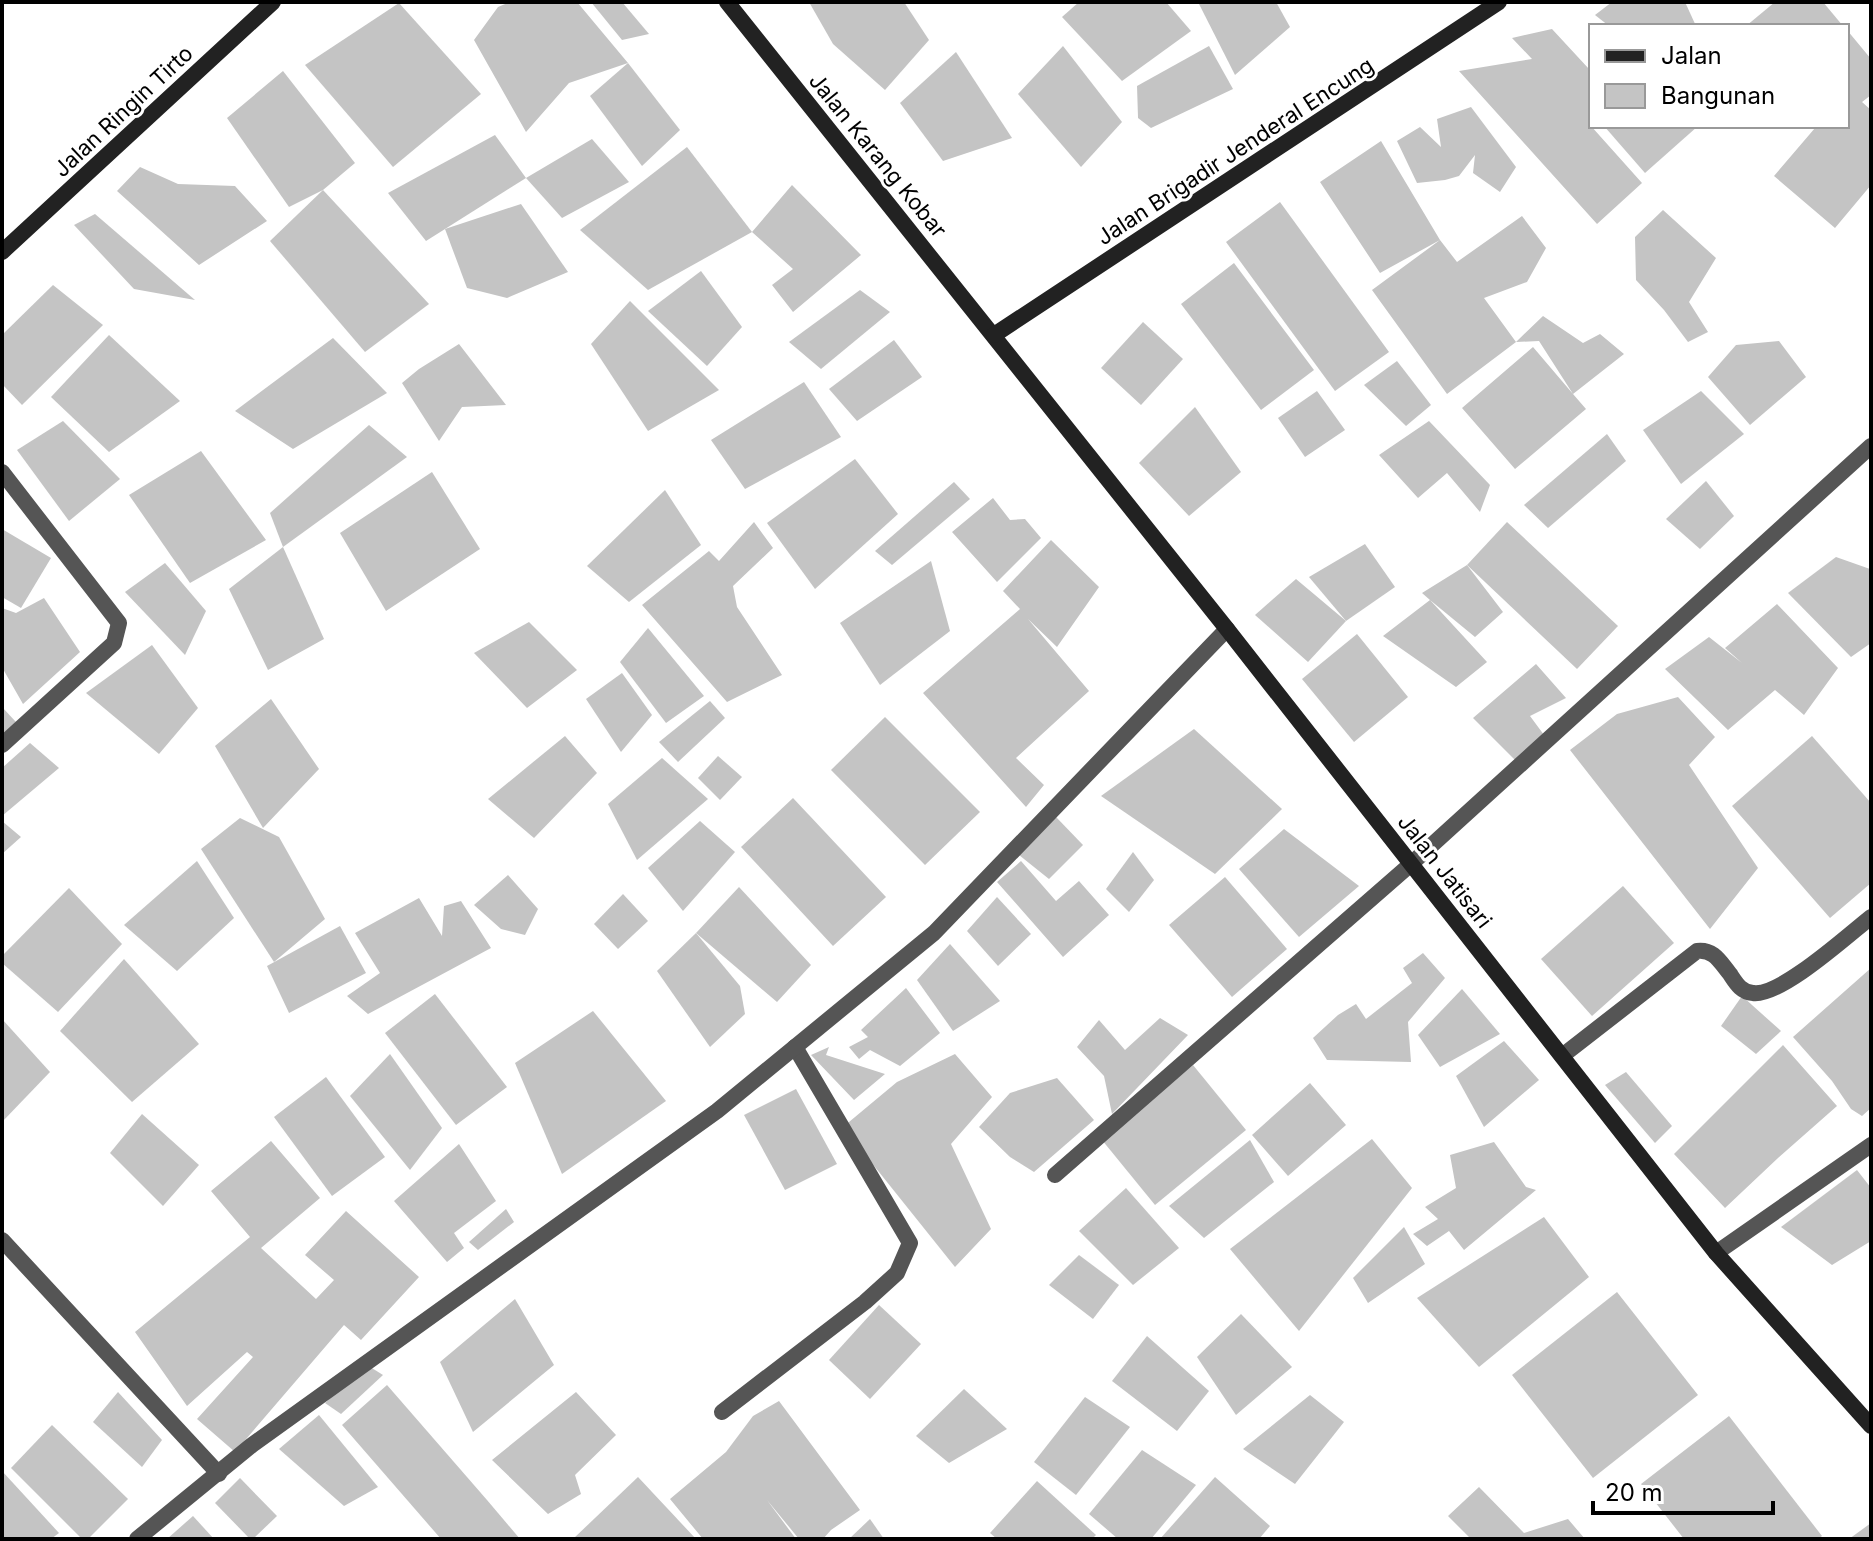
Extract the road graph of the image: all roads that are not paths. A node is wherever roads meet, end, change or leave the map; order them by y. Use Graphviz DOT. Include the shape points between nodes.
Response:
graph roads {
  1 [pos="273,2"];
  2 [pos="727,2"];
  3 [pos="1499,2"];
  4 [pos="2,252"];
  5 [pos="994,335"];
  6 [pos="1871,446"];
  7 [pos="2,472"];
  8 [pos="1227,629"];
  9 [pos="2,745"];
  10 [pos="1411,864"];
  11 [pos="1871,917"];
  12 [pos="795,1047"];
  13 [pos="1562,1056"];
  14 [pos="1871,1145"];
  15 [pos="1055,1175"];
  16 [pos="2,1240"];
  17 [pos="1716,1253"];
  18 [pos="722,1412"];
  19 [pos="1871,1426"];
  20 [pos="219,1474"];
  21 [pos="137,1539"];
  1 -- 4 [label="street, Jalan Ringin Tirto"];
  2 -- 5 [label="street, Jalan Karang Kobar"];
  3 -- 5 [label="street, Jalan Brigadir Jenderal Encung"];
  5 -- 8 [label="street, Jalan Jatisari"];
  6 -- 10 [label="street"];
  7 -- 9 [label="street" via="119,623 114,643"];
  8 -- 10 [label="street, Jalan Jatisari"];
  8 -- 12 [label="street" via="934,933"];
  10 -- 13 [label="street, Jalan Jatisari"];
  10 -- 15 [label="street"];
  11 -- 13 [label="street" via="1768,992 1741,989 1714,955 1697,951"];
  12 -- 18 [label="street" via="910,1243 897,1273 865,1302"];
  12 -- 20 [label="street" via="717,1111"];
  13 -- 17 [label="street, Jalan Jatisari"];
  14 -- 17 [label="street"];
  16 -- 20 [label="street"];
  17 -- 19 [label="street, Jalan Jatisari"];
  20 -- 21 [label="street"];
}
